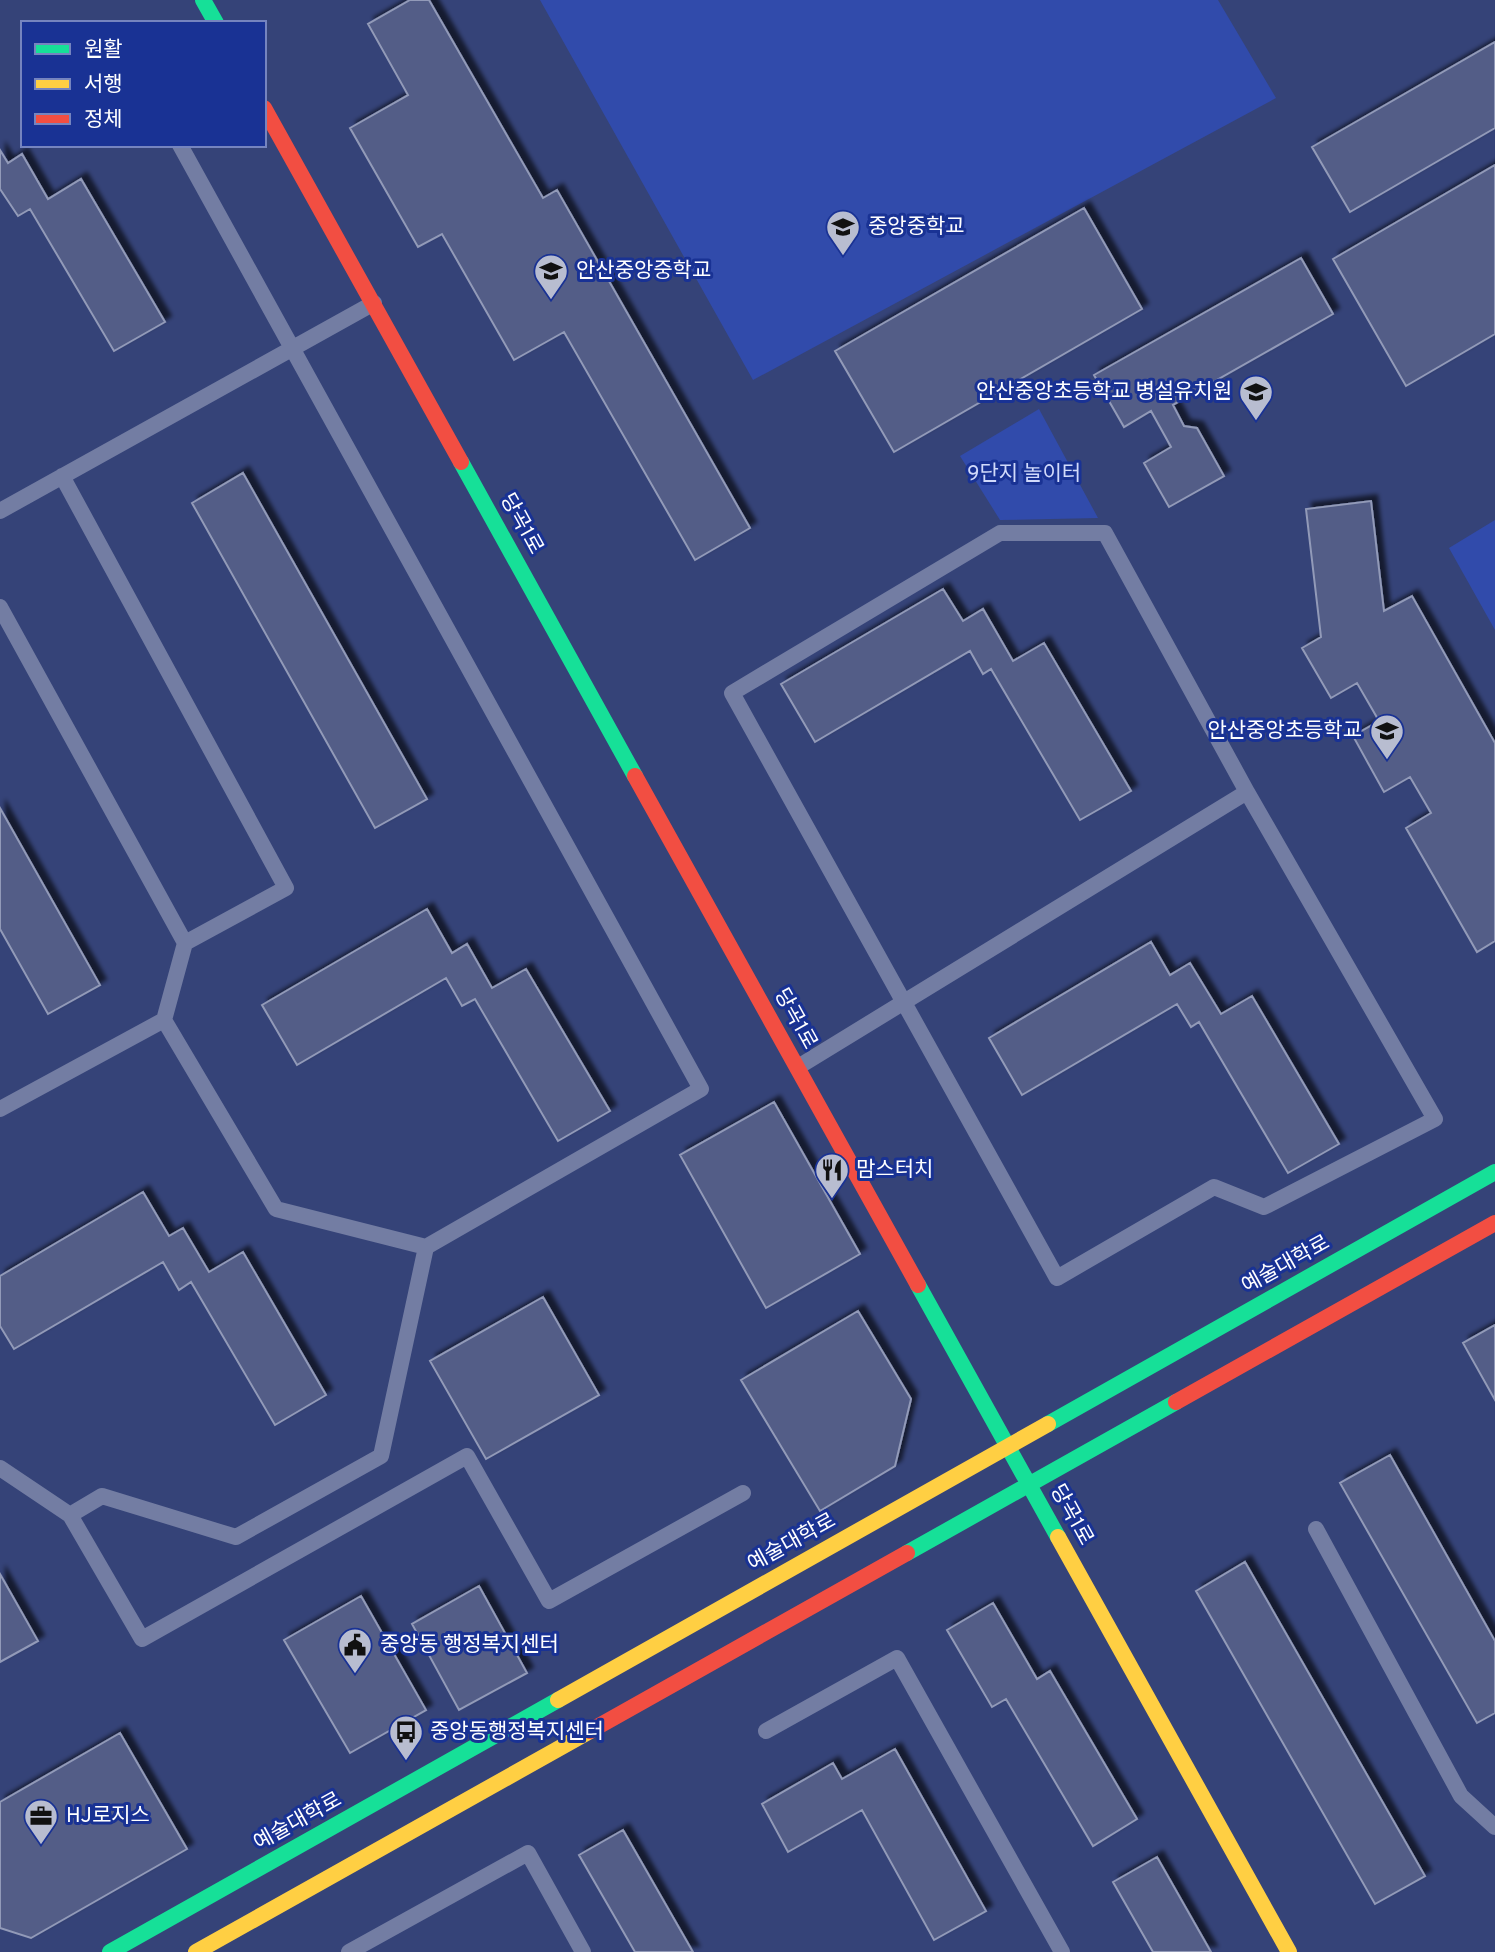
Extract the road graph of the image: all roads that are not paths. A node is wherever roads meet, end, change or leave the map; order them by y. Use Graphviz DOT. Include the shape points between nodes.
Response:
graph roads {
  1 [pos="204,0"];
  2 [pos="215,21"];
  3 [pos="266,112"];
  4 [pos="181,147"];
  5 [pos="374,303"];
  6 [pos="293,349"];
  7 [pos="62,476"];
  8 [pos="0,511"];
  9 [pos="0,607"];
  10 [pos="1247,792"];
  11 [pos="185,943"];
  12 [pos="904,1003"];
  13 [pos="164,1020"];
  14 [pos="798,1068"];
  15 [pos="0,1109"];
  16 [pos="1495,1172"];
  17 [pos="1495,1223"];
  18 [pos="426,1247"];
  19 [pos="1008,1445"];
  20 [pos="0,1468"];
  21 [pos="1029,1483"];
  22 [pos="743,1493"];
  23 [pos="70,1515"];
  24 [pos="1316,1530"];
  25 [pos="766,1731"];
  26 [pos="1495,1827"];
  27 [pos="110,1952"];
  28 [pos="196,1952"];
  29 [pos="349,1952"];
  30 [pos="583,1952"];
  31 [pos="1062,1952"];
  32 [pos="1289,1952"];
  1 -- 2 [label="street"];
  3 -- 5 [label="street, 당곡1로"];
  4 -- 6 [label="lane"];
  5 -- 6 [label="lane"];
  5 -- 14 [label="street, 당곡1로"];
  6 -- 7 [label="lane"];
  6 -- 18 [label="lane" via="701,1089"];
  7 -- 8 [label="lane"];
  7 -- 11 [label="lane" via="286,887"];
  9 -- 11 [label="lane"];
  10 -- 12 [label="lane"];
  10 -- 12 [label="lane" via="1105,533 1000,533 732,693"];
  10 -- 12 [label="lane" via="1435,1119 1264,1207 1214,1187 1057,1278"];
  11 -- 13 [label="lane"];
  12 -- 14 [label="lane"];
  13 -- 15 [label="lane"];
  13 -- 18 [label="lane" via="276,1209"];
  14 -- 19 [label="street, 당곡1로"];
  16 -- 19 [label="street, 예술대학로"];
  17 -- 21 [label="street"];
  18 -- 23 [label="lane" via="381,1456 236,1537 103,1496"];
  19 -- 21 [label="street, 당곡1로"];
  19 -- 27 [label="street, 예술대학로"];
  20 -- 23 [label="lane"];
  21 -- 28 [label="street"];
  21 -- 32 [label="street, 당곡1로"];
  22 -- 23 [label="lane" via="549,1601 467,1456 142,1639"];
  24 -- 26 [label="lane" via="1461,1796"];
  25 -- 31 [label="lane" via="897,1658"];
  29 -- 30 [label="lane" via="528,1853"];
}
